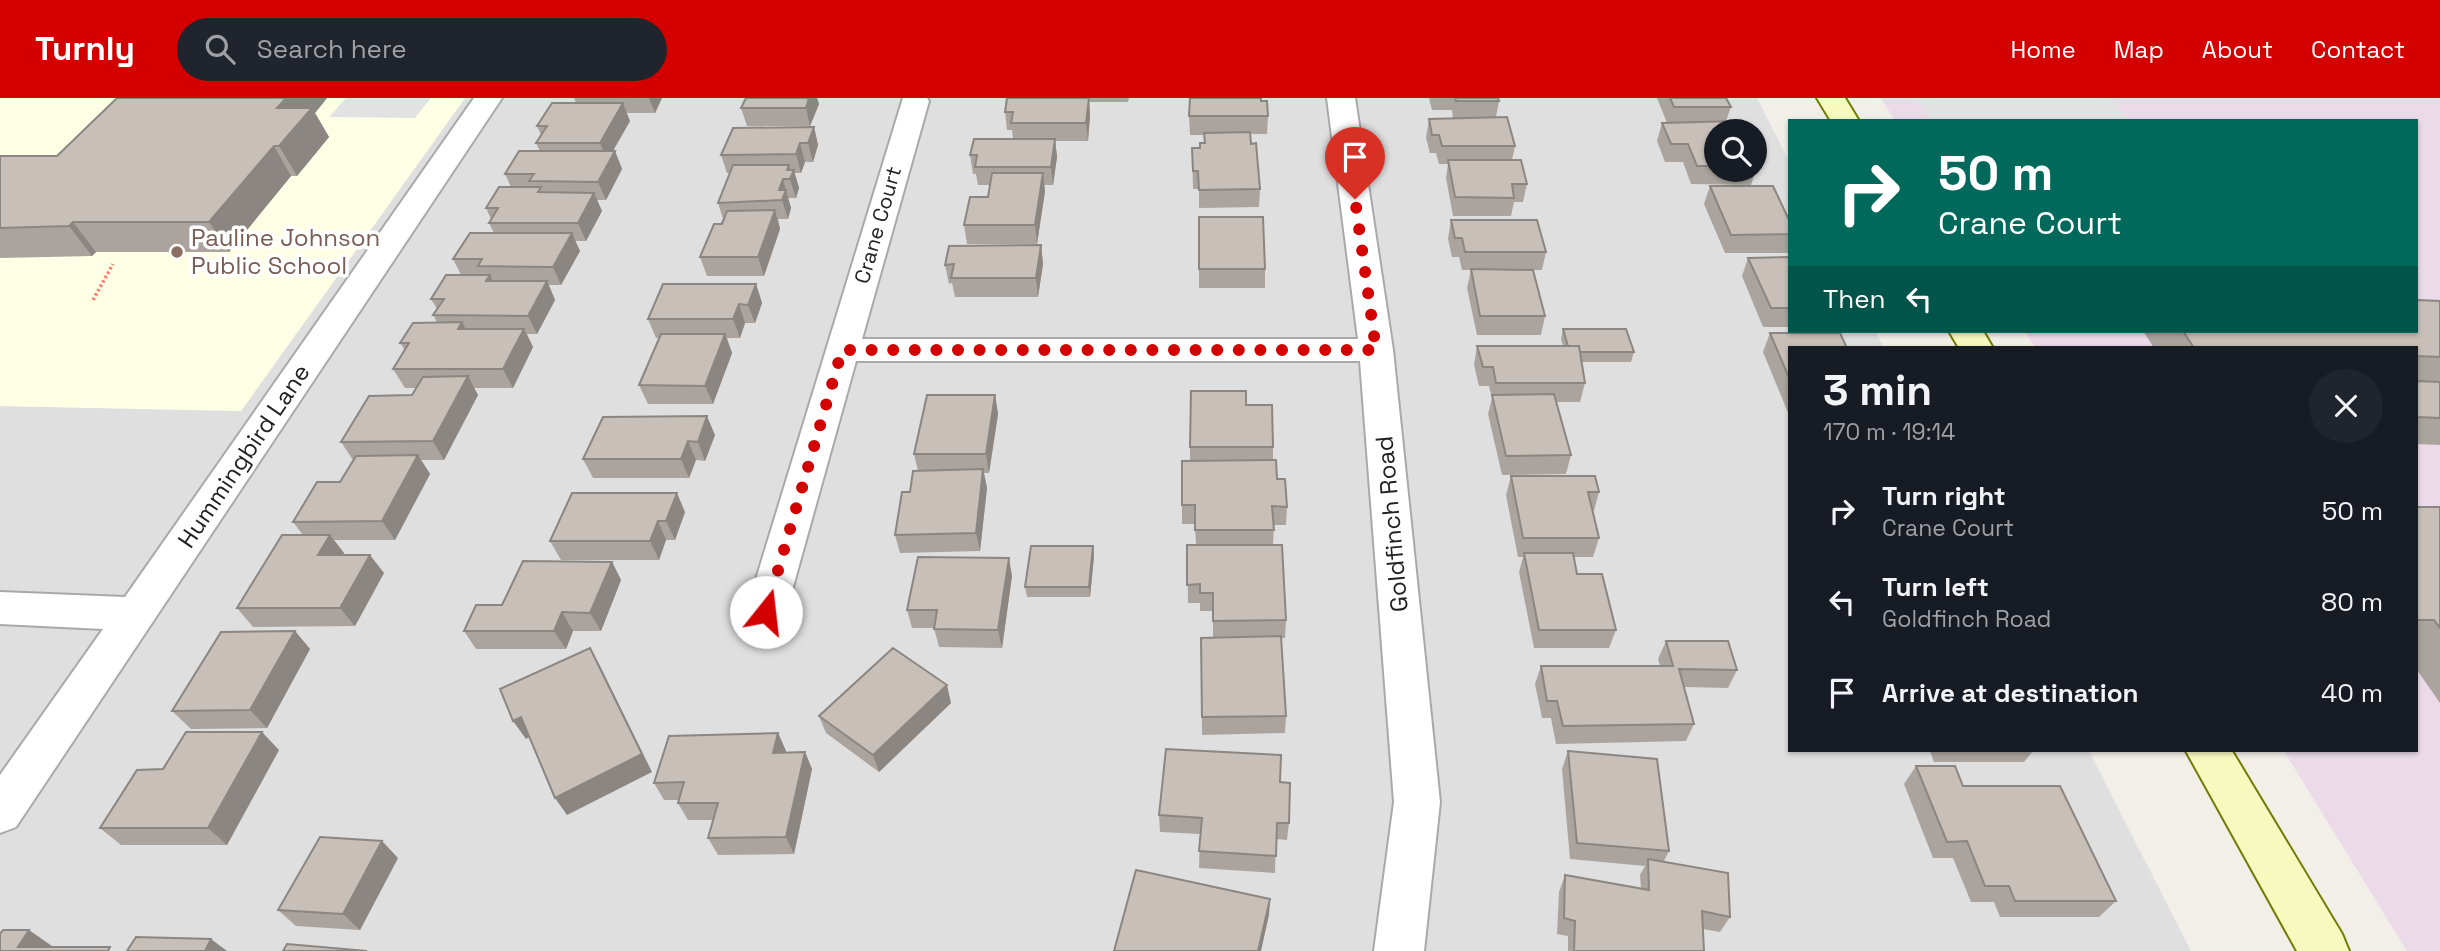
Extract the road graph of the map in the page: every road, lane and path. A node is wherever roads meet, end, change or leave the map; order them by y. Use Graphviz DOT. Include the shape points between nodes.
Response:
graph roads {
  1 [pos="488,98"];
  2 [pos="1341,98"];
  3 [pos="1831,98"];
  4 [pos="915,101"];
  5 [pos="1843,119"];
  6 [pos="113,264"];
  7 [pos="93,300"];
  8 [pos="842,350"];
  9 [pos="1376,350"];
  10 [pos="0,608"];
  11 [pos="766,612"];
  12 [pos="136,614"];
  13 [pos="2209,752"];
  14 [pos="0,813"];
  15 [pos="1399,951"];
  16 [pos="2324,951"];
  1 -- 12 [label="street, Hummingbird Lane"];
  2 -- 9 [label="street, Goldfinch Road"];
  3 -- 5 [label="main road"];
  4 -- 8 [label="street, Crane Court"];
  6 -- 7 [label="path"];
  8 -- 9 [label="street"];
  8 -- 11 [label="street, Crane Court"];
  9 -- 15 [label="street, Goldfinch Road" via="1417,802"];
  10 -- 12 [label="street"];
  12 -- 14 [label="street, Hummingbird Lane"];
  13 -- 16 [label="main road"];
}
